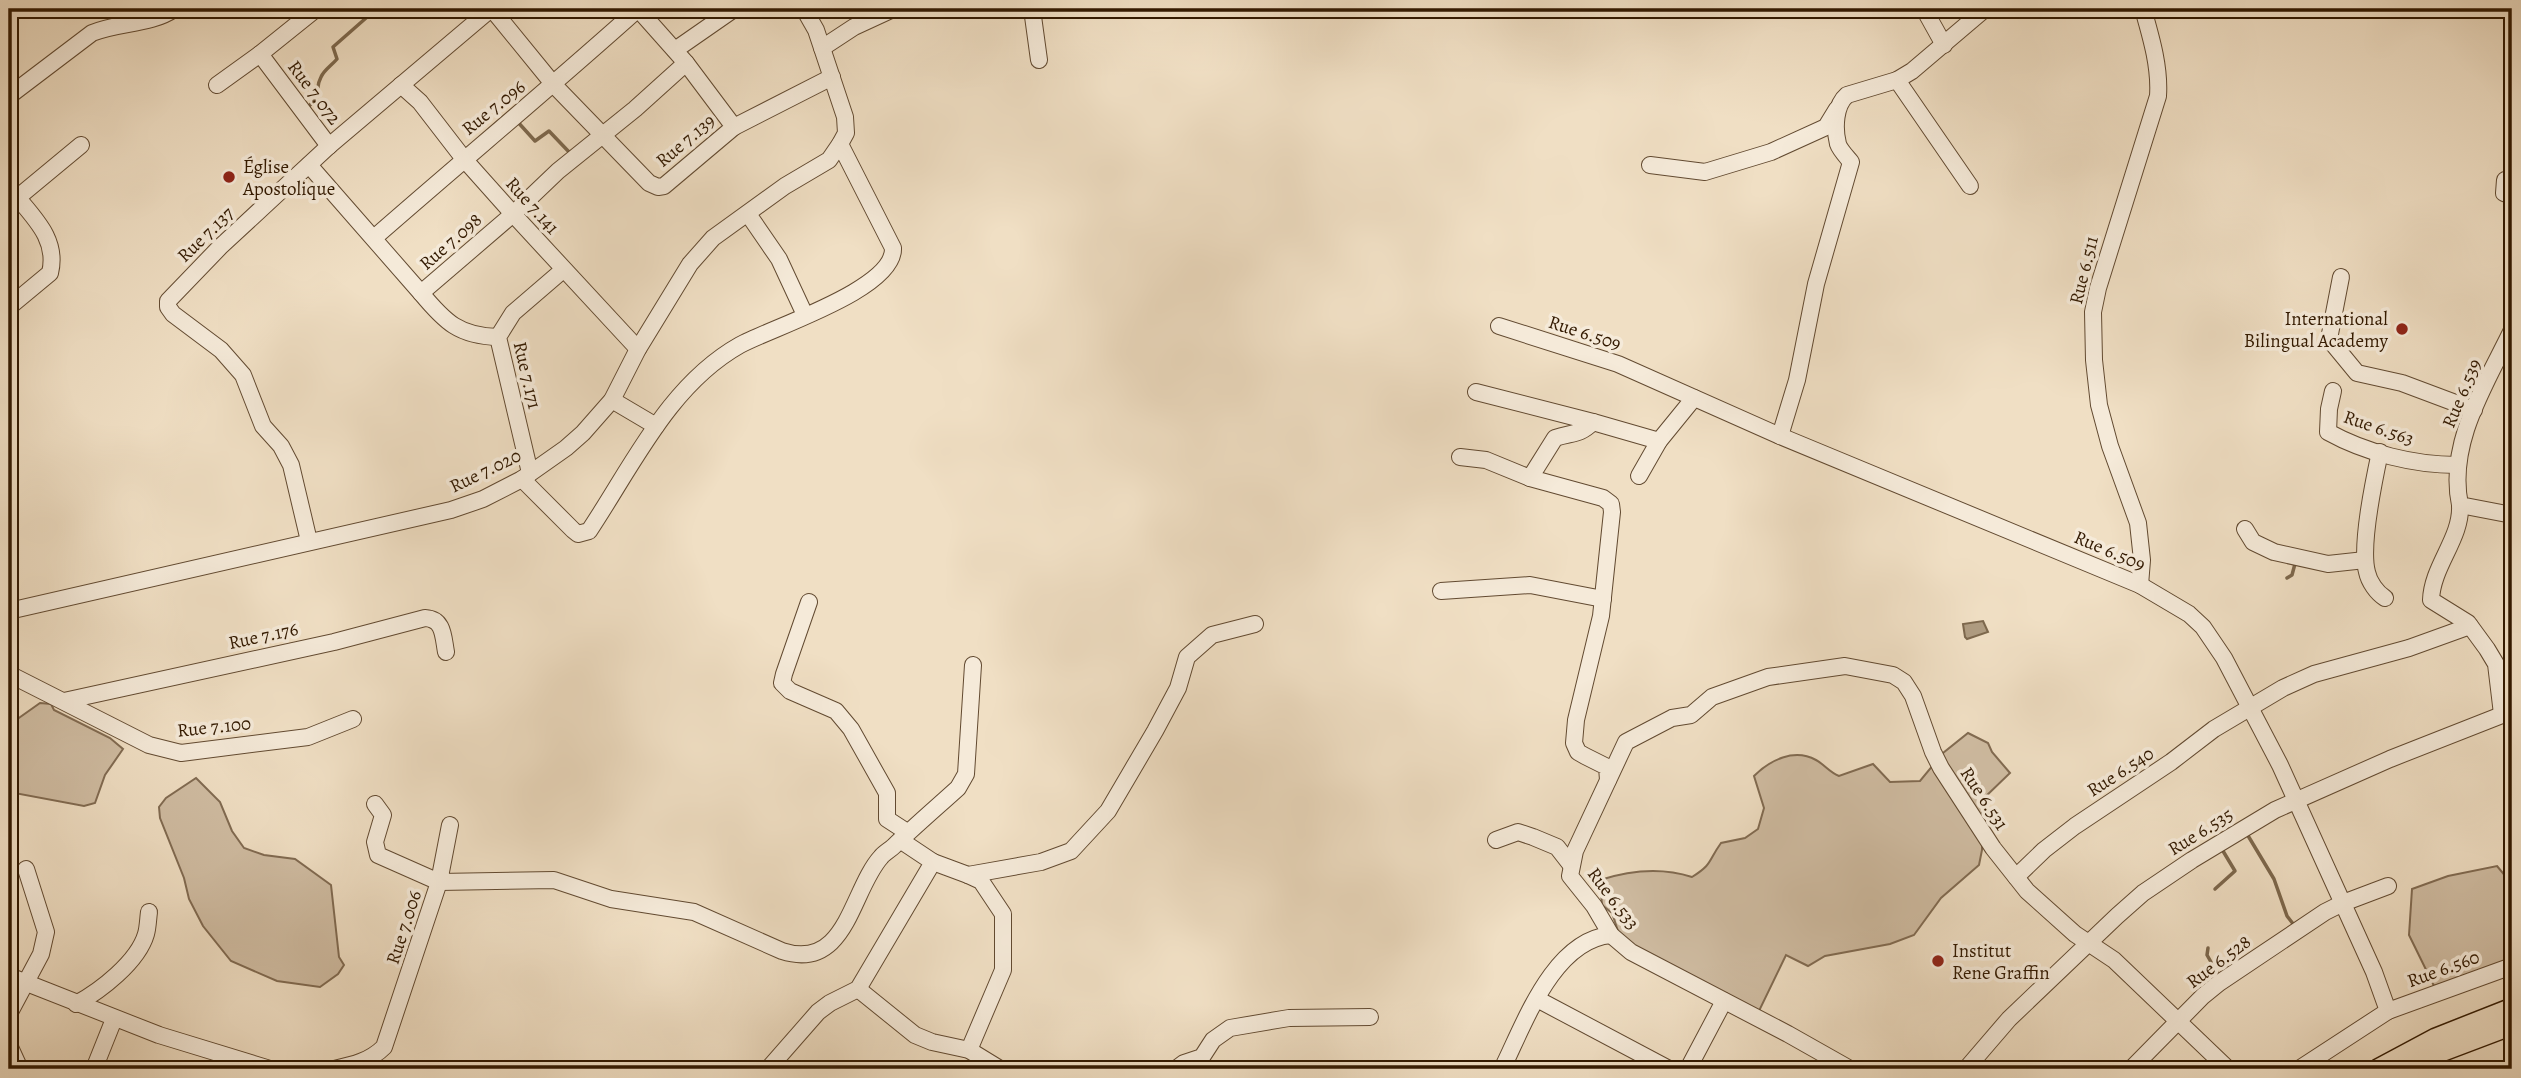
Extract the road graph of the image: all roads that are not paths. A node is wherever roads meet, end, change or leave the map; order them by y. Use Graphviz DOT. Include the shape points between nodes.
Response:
graph roads {
  1 [pos="174,9"];
  2 [pos="316,9"];
  3 [pos="492,9"];
  4 [pos="638,9"];
  5 [pos="734,9"];
  6 [pos="804,9"];
  7 [pos="893,9"];
  8 [pos="1032,9"];
  9 [pos="1924,9"];
  10 [pos="1985,9"];
  11 [pos="2143,9"];
  12 [pos="1944,45"];
  13 [pos="822,48"];
  14 [pos="675,50"];
  15 [pos="260,54"];
  16 [pos="1039,60"];
  17 [pos="686,64"];
  18 [pos="832,77"];
  19 [pos="1896,80"];
  20 [pos="218,85"];
  21 [pos="401,85"];
  22 [pos="554,85"];
  23 [pos="9,96"];
  24 [pos="1837,109"];
  25 [pos="733,127"];
  26 [pos="602,136"];
  27 [pos="841,144"];
  28 [pos="81,145"];
  29 [pos="329,146"];
  30 [pos="464,159"];
  31 [pos="309,165"];
  32 [pos="1650,165"];
  33 [pos="2505,180"];
  34 [pos="1970,186"];
  35 [pos="2512,196"];
  36 [pos="11,197"];
  37 [pos="513,214"];
  38 [pos="748,214"];
  39 [pos="374,238"];
  40 [pos="563,270"];
  41 [pos="2342,277"];
  42 [pos="421,293"];
  43 [pos="9,307"];
  44 [pos="805,315"];
  45 [pos="1499,326"];
  46 [pos="2512,330"];
  47 [pos="498,337"];
  48 [pos="638,349"];
  49 [pos="2333,391"];
  50 [pos="1476,392"];
  51 [pos="1694,398"];
  52 [pos="612,400"];
  53 [pos="2474,410"];
  54 [pos="1593,422"];
  55 [pos="656,426"];
  56 [pos="1780,436"];
  57 [pos="1659,442"];
  58 [pos="2380,452"];
  59 [pos="1460,457"];
  60 [pos="2457,465"];
  61 [pos="526,476"];
  62 [pos="1639,477"];
  63 [pos="1530,478"];
  64 [pos="2460,505"];
  65 [pos="2512,515"];
  66 [pos="2245,529"];
  67 [pos="309,541"];
  68 [pos="2365,560"];
  69 [pos="2140,585"];
  70 [pos="1441,591"];
  71 [pos="1603,598"];
  72 [pos="2385,598"];
  73 [pos="809,602"];
  74 [pos="9,611"];
  75 [pos="1255,624"];
  76 [pos="2470,626"];
  77 [pos="446,652"];
  78 [pos="973,665"];
  79 [pos="9,674"];
  80 [pos="64,701"];
  81 [pos="2252,708"];
  82 [pos="2507,713"];
  83 [pos="1691,715"];
  84 [pos="353,719"];
  85 [pos="1608,780"];
  86 [pos="2295,801"];
  87 [pos="376,804"];
  88 [pos="450,825"];
  89 [pos="904,835"];
  90 [pos="1496,840"];
  91 [pos="933,862"];
  92 [pos="1571,865"];
  93 [pos="26,869"];
  94 [pos="968,875"];
  95 [pos="2016,877"];
  96 [pos="439,882"];
  97 [pos="2388,886"];
  98 [pos="2343,903"];
  99 [pos="149,912"];
  100 [pos="1611,935"];
  101 [pos="2089,943"];
  102 [pos="2512,966"];
  103 [pos="9,976"];
  104 [pos="25,984"];
  105 [pos="858,989"];
  106 [pos="1537,999"];
  107 [pos="1724,1000"];
  108 [pos="76,1004"];
  109 [pos="2512,1008"];
  110 [pos="2388,1011"];
  111 [pos="9,1014"];
  112 [pos="1370,1017"];
  113 [pos="114,1019"];
  114 [pos="2178,1022"];
  115 [pos="2512,1025"];
  116 [pos="9,1045"];
  117 [pos="969,1050"];
  118 [pos="20,1069"];
  119 [pos="94,1069"];
  120 [pos="270,1069"];
  121 [pos="334,1069"];
  122 [pos="768,1069"];
  123 [pos="1000,1069"];
  124 [pos="1176,1069"];
  125 [pos="1502,1069"];
  126 [pos="1670,1069"];
  127 [pos="1688,1069"];
  128 [pos="1850,1069"];
  129 [pos="1966,1069"];
  130 [pos="2131,1069"];
  131 [pos="2228,1069"];
  132 [pos="2299,1069"];
  133 [pos="2378,1069"];
  134 [pos="2406,1069"];
  1 -- 23 [label="street" via="92,33"];
  2 -- 15 [label="street, Rue 7.072"];
  3 -- 21 [label="street, Rue 7.137"];
  3 -- 22 [label="street, Rue 7.139"];
  4 -- 14 [label="street, Rue 7.139"];
  4 -- 22 [label="street, Rue 7.096"];
  5 -- 14 [label="street"];
  6 -- 13 [label="street"];
  7 -- 13 [label="street"];
  8 -- 16 [label="street"];
  9 -- 12 [label="street"];
  10 -- 12 [label="street"];
  11 -- 69 [label="street, Rue 6.511" via="2156,63 2158,96 2098,288 2092,332 2099,405 2140,532"];
  12 -- 19 [label="street"];
  13 -- 18 [label="street"];
  14 -- 17 [label="street, Rue 7.139"];
  15 -- 20 [label="street"];
  15 -- 29 [label="street, Rue 7.072"];
  17 -- 25 [label="street, Rue 7.139"];
  17 -- 26 [label="street, Rue 7.098"];
  18 -- 25 [label="street"];
  18 -- 27 [label="street" via="845,117"];
  19 -- 24 [label="street" via="1847,95"];
  19 -- 34 [label="street"];
  21 -- 29 [label="street, Rue 7.137"];
  21 -- 30 [label="street, Rue 7.141"];
  22 -- 26 [label="street, Rue 7.139"];
  22 -- 30 [label="street, Rue 7.096"];
  24 -- 32 [label="street" via="1826,127 1771,152 1705,172"];
  24 -- 56 [label="street" via="1838,145 1851,162"];
  25 -- 26 [label="street, Rue 7.139" via="658,187"];
  26 -- 37 [label="street, Rue 7.098"];
  27 -- 38 [label="street, Rue 7.020" via="829,160"];
  27 -- 44 [label="street" via="893,248 893,257 849,297"];
  28 -- 36 [label="street"];
  29 -- 31 [label="street, Rue 7.137"];
  30 -- 37 [label="street, Rue 7.141"];
  30 -- 39 [label="street, Rue 7.096"];
  31 -- 39 [label="street, Rue 7.098"];
  31 -- 67 [label="street, Rue 7.137" via="219,247 171,296 168,307 221,350 243,375 263,426 291,465"];
  33 -- 35 [label="street" via="2504,193"];
  36 -- 43 [label="street" via="47,236 52,265 50,273"];
  37 -- 40 [label="street, Rue 7.141"];
  37 -- 42 [label="street, Rue 7.098"];
  38 -- 44 [label="street" via="779,259"];
  38 -- 48 [label="street, Rue 7.020" via="713,238 690,264"];
  39 -- 42 [label="street, Rue 7.098"];
  40 -- 47 [label="street, Rue 7.171" via="513,313"];
  40 -- 48 [label="street, Rue 7.141"];
  41 -- 53 [label="street" via="2329,339 2357,373 2402,383"];
  42 -- 47 [label="street" via="455,327 478,337"];
  44 -- 55 [label="street" via="731,350 685,390"];
  45 -- 51 [label="street, Rue 6.509" via="1618,364"];
  46 -- 53 [label="street, Rue 6.539"];
  47 -- 61 [label="street, Rue 7.171"];
  48 -- 52 [label="street, Rue 7.020"];
  49 -- 58 [label="street, Rue 6.563" via="2328,432"];
  50 -- 54 [label="street"];
  51 -- 56 [label="street, Rue 6.509"];
  51 -- 57 [label="street"];
  52 -- 55 [label="street"];
  52 -- 61 [label="street, Rue 7.020" via="566,448"];
  53 -- 60 [label="street, Rue 6.539"];
  54 -- 57 [label="street"];
  54 -- 63 [label="street" via="1585,430 1555,438"];
  55 -- 61 [label="street" via="589,531 582,534 573,530"];
  56 -- 69 [label="street, Rue 6.509"];
  57 -- 62 [label="street"];
  58 -- 60 [label="street, Rue 6.563" via="2432,465"];
  58 -- 68 [label="street"];
  59 -- 63 [label="street" via="1486,460"];
  60 -- 64 [label="street, Rue 6.539"];
  61 -- 67 [label="street, Rue 7.020" via="451,510"];
  63 -- 71 [label="street" via="1603,498 1611,505"];
  64 -- 65 [label="street"];
  64 -- 76 [label="street, Rue 6.539" via="2461,519 2431,599"];
  66 -- 68 [label="street" via="2253,542 2274,552 2329,564"];
  67 -- 74 [label="street, Rue 7.020"];
  68 -- 72 [label="street" via="2367,574"];
  69 -- 81 [label="street, Rue 6.509" via="2203,627"];
  70 -- 71 [label="street" via="1530,585"];
  71 -- 85 [label="street" via="1574,743 1578,752 1607,767"];
  73 -- 89 [label="street" via="782,683 836,711 851,729 887,793 887,819"];
  75 -- 94 [label="street" via="1212,635 1187,657 1178,688 1108,811 1071,851 1041,862"];
  76 -- 81 [label="street, Rue 6.540" via="2314,674"];
  76 -- 82 [label="street" via="2496,664"];
  77 -- 80 [label="street, Rue 7.176" via="440,622 425,618"];
  78 -- 89 [label="street" via="966,774 958,788"];
  79 -- 80 [label="street, Rue 7.100"];
  80 -- 84 [label="street, Rue 7.100" via="149,746 181,753 308,737"];
  81 -- 86 [label="street, Rue 6.509"];
  81 -- 95 [label="street, Rue 6.540" via="2214,729 2075,826"];
  82 -- 86 [label="street, Rue 6.535"];
  83 -- 85 [label="street, Rue 6.533" via="1672,718 1626,742"];
  83 -- 95 [label="street, Rue 6.531" via="1712,697 1768,677 1845,666 1893,675 1905,682 1913,696 1941,768"];
  85 -- 92 [label="street, Rue 6.533"];
  86 -- 98 [label="street, Rue 6.509"];
  86 -- 101 [label="street, Rue 6.535" via="2168,876"];
  87 -- 96 [label="street, Rue 7.006" via="383,815 375,842 378,855"];
  88 -- 96 [label="street"];
  89 -- 91 [label="street" via="906,844"];
  89 -- 96 [label="street" via="881,857 849,920 831,941 812,954 797,956 694,912 611,899 554,880"];
  90 -- 92 [label="street" via="1518,832 1533,836 1556,847"];
  91 -- 94 [label="street"];
  91 -- 105 [label="street"];
  92 -- 100 [label="street, Rue 6.533" via="1570,876"];
  93 -- 104 [label="street" via="46,932 41,954"];
  94 -- 117 [label="street" via="981,881 1003,914 1003,970"];
  95 -- 101 [label="street, Rue 6.531"];
  96 -- 121 [label="street, Rue 7.006" via="384,1047 360,1063"];
  97 -- 98 [label="street, Rue 6.528"];
  98 -- 110 [label="street, Rue 6.509"];
  98 -- 114 [label="street, Rue 6.528" via="2219,983"];
  99 -- 108 [label="street" via="140,947 108,983"];
  100 -- 106 [label="street" via="1584,943 1550,975"];
  100 -- 107 [label="street, Rue 6.533" via="1631,952"];
  101 -- 114 [label="street, Rue 6.531" via="2114,960"];
  101 -- 129 [label="street, Rue 6.535" via="2009,1019"];
  102 -- 110 [label="street, Rue 6.560"];
  103 -- 104 [label="street"];
  104 -- 108 [label="street"];
  104 -- 111 [label="street"];
  105 -- 117 [label="street" via="915,1035"];
  105 -- 122 [label="street" via="818,1012"];
  106 -- 125 [label="street"];
  106 -- 126 [label="street"];
  107 -- 127 [label="street"];
  107 -- 128 [label="street, Rue 6.533"];
  108 -- 113 [label="street"];
  109 -- 133 [label="main road" via="2436,1038"];
  110 -- 132 [label="street"];
  112 -- 124 [label="street" via="1289,1018 1230,1028 1213,1040 1202,1058"];
  113 -- 119 [label="street"];
  113 -- 120 [label="street"];
  114 -- 130 [label="street, Rue 6.528"];
  114 -- 131 [label="street, Rue 6.531"];
  115 -- 134 [label="main road"];
  116 -- 118 [label="street"];
  117 -- 123 [label="street"];
}
